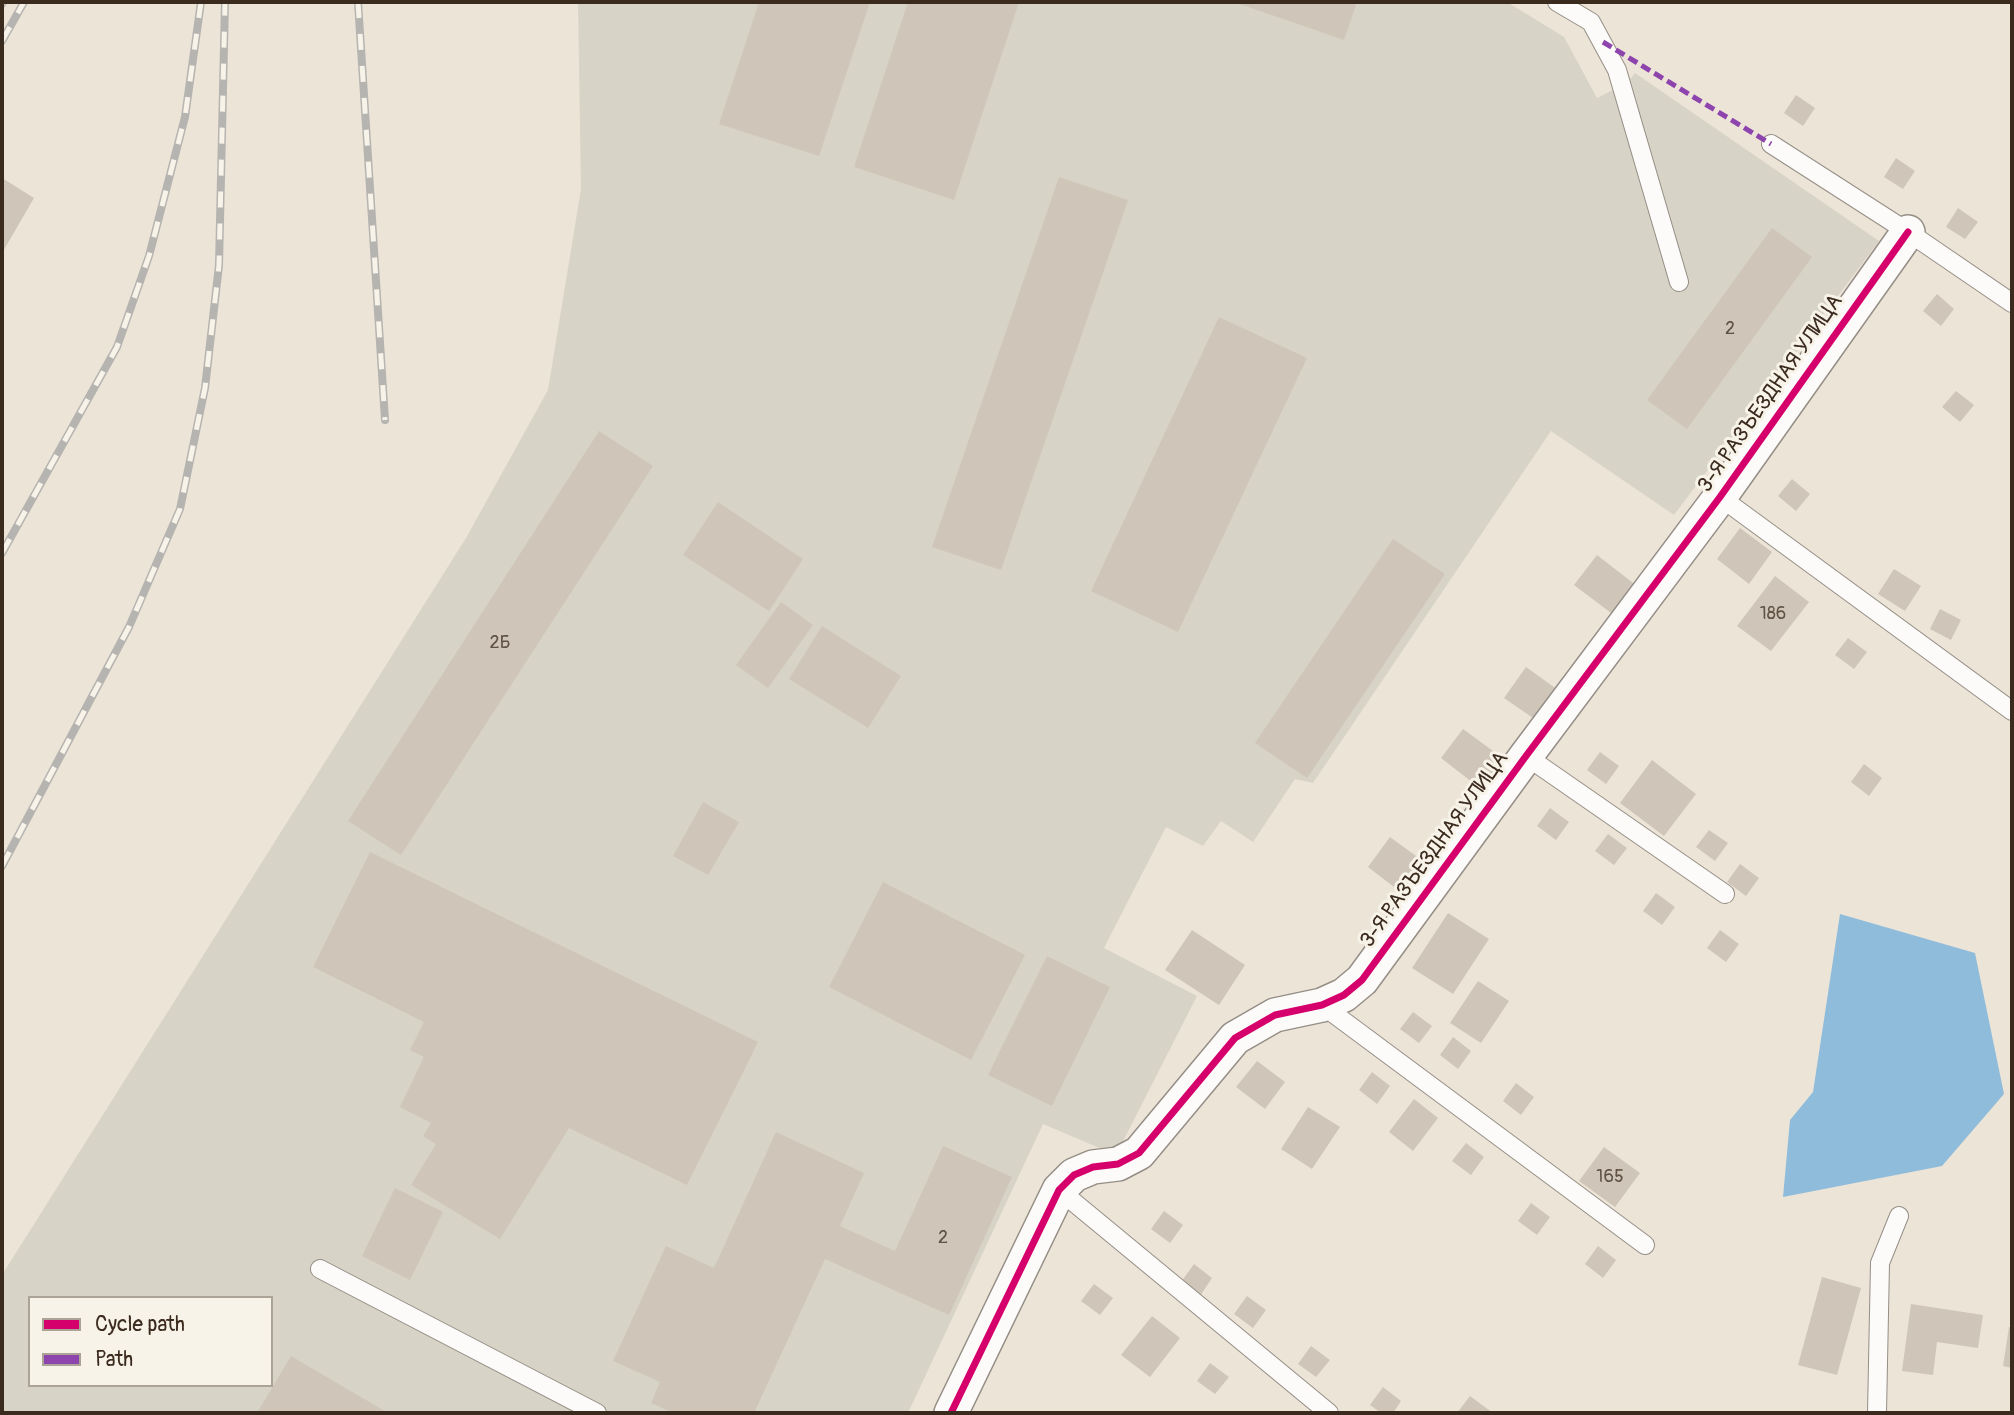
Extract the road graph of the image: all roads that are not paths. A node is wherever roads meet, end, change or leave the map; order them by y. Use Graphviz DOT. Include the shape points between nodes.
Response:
graph roads {
  1 [pos="1557,2"];
  2 [pos="1771,144"];
  3 [pos="1908,232"];
  4 [pos="1679,282"];
  5 [pos="2012,303"];
  6 [pos="1720,497"];
  7 [pos="2012,711"];
  8 [pos="1526,756"];
  9 [pos="1725,894"];
  10 [pos="1322,1005"];
  11 [pos="1059,1190"];
  12 [pos="1899,1216"];
  13 [pos="1645,1245"];
  14 [pos="320,1269"];
  15 [pos="597,1413"];
  16 [pos="951,1413"];
  17 [pos="1329,1413"];
  18 [pos="1877,1413"];
  1 -- 4 [label="lane" via="1591,22 1617,69"];
  2 -- 3 [label="lane"];
  3 -- 5 [label="lane"];
  3 -- 6 [label="street, 3-Я РАЗЪЕЗДНАЯ УЛИЦА"];
  6 -- 7 [label="lane"];
  6 -- 8 [label="street, 3-Я РАЗЪЕЗДНАЯ УЛИЦА"];
  8 -- 9 [label="lane"];
  8 -- 10 [label="street, 3-Я РАЗЪЕЗДНАЯ УЛИЦА" via="1362,980"];
  10 -- 11 [label="street, 3-Я РАЗЪЕЗДНАЯ УЛИЦА" via="1275,1014 1236,1038 1139,1153 1118,1164 1074,1175"];
  10 -- 13 [label="lane"];
  11 -- 16 [label="street, 3-Я РАЗЪЕЗДНАЯ УЛИЦА"];
  11 -- 17 [label="lane"];
  12 -- 18 [label="lane" via="1880,1263"];
  14 -- 15 [label="lane"];
}
